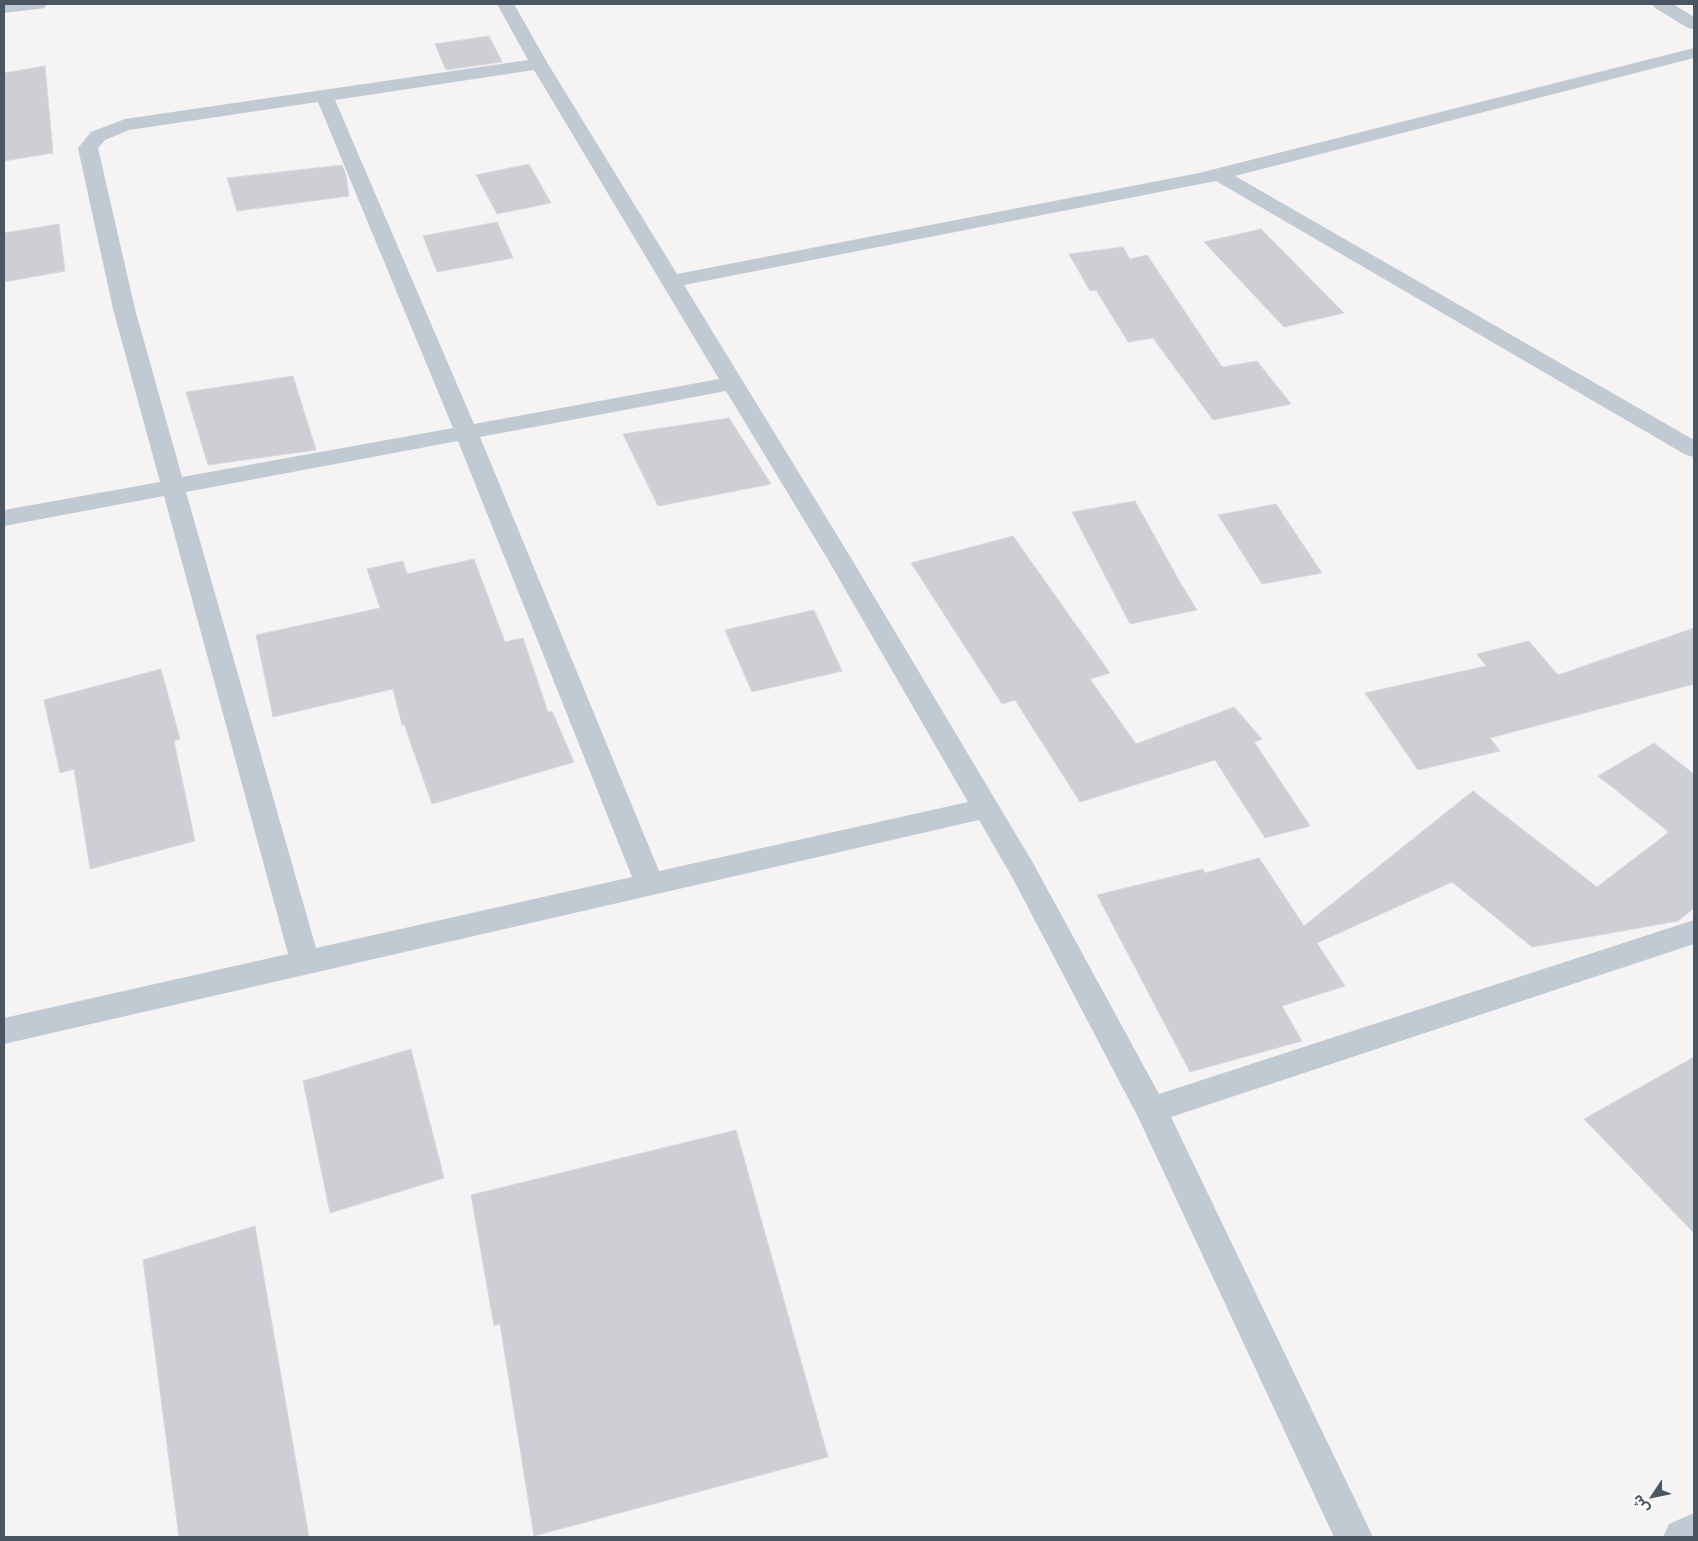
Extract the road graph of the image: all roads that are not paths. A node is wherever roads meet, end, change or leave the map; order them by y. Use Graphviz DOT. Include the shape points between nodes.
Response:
graph roads {
  1 [pos="38,4"];
  2 [pos="505,4"];
  3 [pos="1660,4"];
  4 [pos="4,8"];
  5 [pos="1694,24"];
  6 [pos="1694,53"];
  7 [pos="539,64"];
  8 [pos="324,95"];
  9 [pos="1218,174"];
  10 [pos="671,281"];
  11 [pos="734,383"];
  12 [pos="466,432"];
  13 [pos="1694,450"];
  14 [pos="1694,464"];
  15 [pos="172,486"];
  16 [pos="4,518"];
  17 [pos="986,808"];
  18 [pos="650,885"];
  19 [pos="1694,932"];
  20 [pos="305,963"];
  21 [pos="4,1031"];
  22 [pos="1151,1110"];
  23 [pos="1694,1532"];
  24 [pos="1354,1537"];
  25 [pos="1682,1537"];
  1 -- 4 [label="street"];
  2 -- 7 [label="street"];
  3 -- 5 [label="street"];
  6 -- 9 [label="street"];
  7 -- 8 [label="street"];
  7 -- 10 [label="street"];
  8 -- 12 [label="street"];
  8 -- 15 [label="street" via="125,125 98,136 88,148 124,309"];
  9 -- 10 [label="street"];
  9 -- 13 [label="street"];
  10 -- 11 [label="street"];
  11 -- 12 [label="street"];
  11 -- 17 [label="street"];
  12 -- 15 [label="street"];
  12 -- 18 [label="street"];
  13 -- 14 [label="street" via="1690,454"];
  15 -- 16 [label="street"];
  15 -- 20 [label="street"];
  17 -- 18 [label="street"];
  17 -- 22 [label="street"];
  18 -- 20 [label="street"];
  19 -- 22 [label="street"];
  20 -- 21 [label="street"];
  22 -- 24 [label="street"];
  23 -- 25 [label="street"];
}
